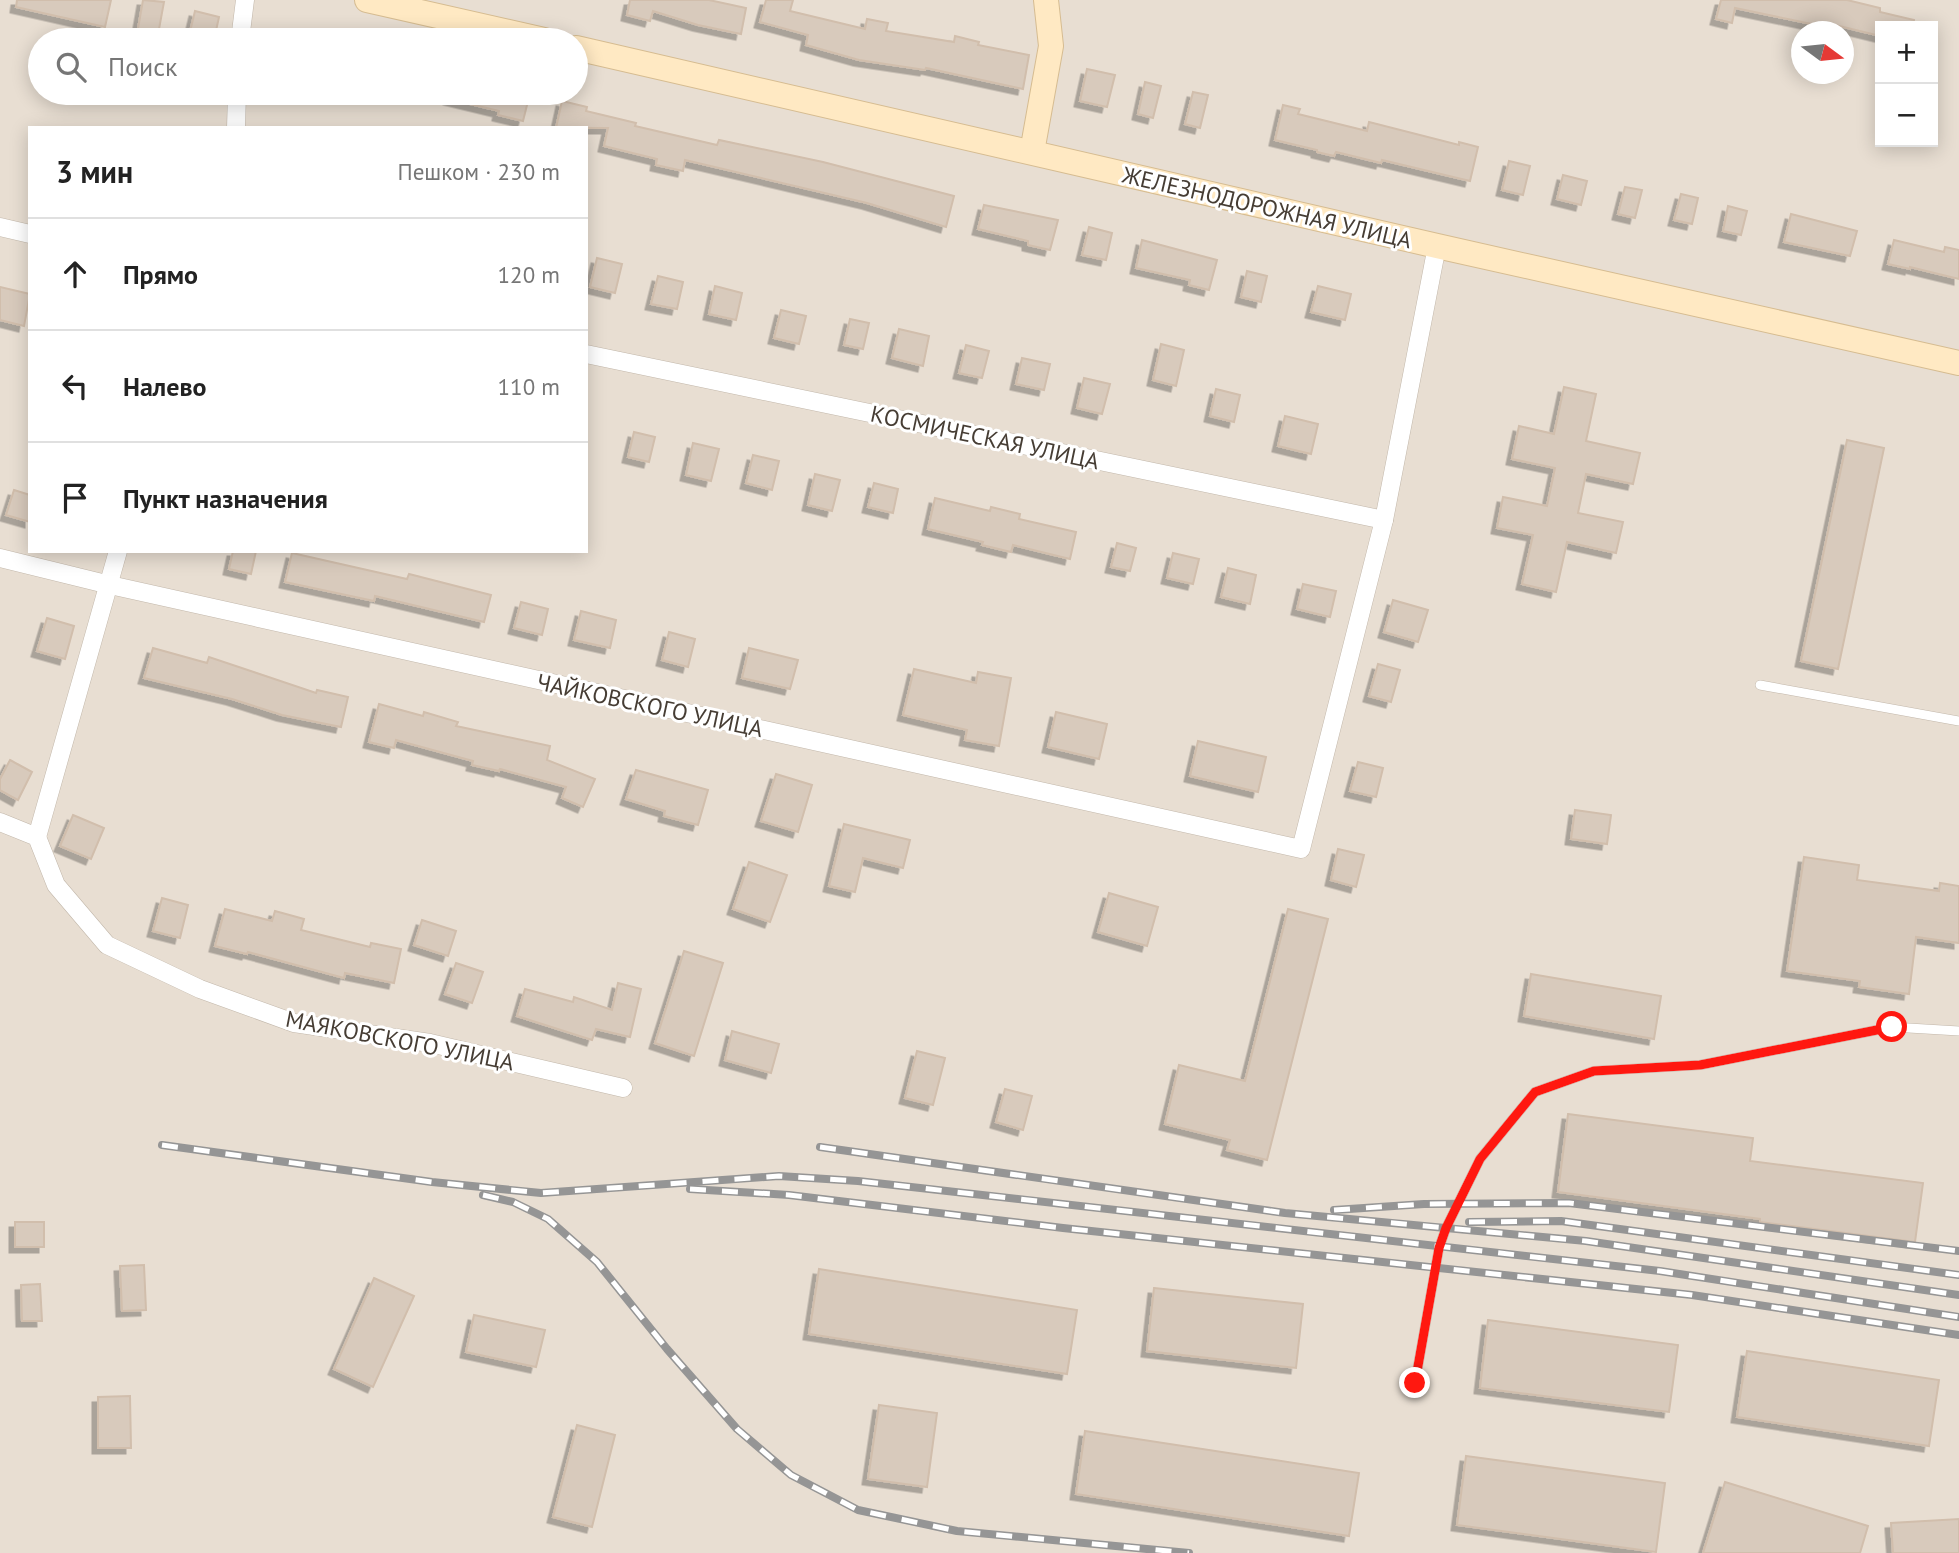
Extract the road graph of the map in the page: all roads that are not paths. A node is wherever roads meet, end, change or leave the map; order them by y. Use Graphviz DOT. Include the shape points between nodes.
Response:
graph roads {
  1 [pos="246,0"];
  2 [pos="368,0"];
  3 [pos="1046,0"];
  4 [pos="242,28"];
  5 [pos="491,28"];
  6 [pos="588,51"];
  7 [pos="237,105"];
  8 [pos="236,126"];
  9 [pos="1031,152"];
  10 [pos="0,227"];
  11 [pos="28,234"];
  12 [pos="1437,247"];
  13 [pos="588,354"];
  14 [pos="1959,363"];
  15 [pos="1384,520"];
  16 [pos="118,553"];
  17 [pos="0,558"];
  18 [pos="110,585"];
  19 [pos="1760,685"];
  20 [pos="1959,721"];
  21 [pos="0,822"];
  22 [pos="37,837"];
  23 [pos="1959,1031"];
  24 [pos="623,1088"];
  25 [pos="1415,1383"];
  1 -- 4 [label="street"];
  2 -- 5 [label="street"];
  3 -- 9 [label="street" via="1051,46"];
  6 -- 9 [label="street, ЖЕЛЕЗНОДОРОЖНАЯ УЛИЦА"];
  7 -- 8 [label="street"];
  9 -- 12 [label="street, ЖЕЛЕЗНОДОРОЖНАЯ УЛИЦА"];
  10 -- 11 [label="street"];
  12 -- 14 [label="street, ЖЕЛЕЗНОДОРОЖНАЯ УЛИЦА"];
  12 -- 15 [label="street"];
  13 -- 15 [label="street, КОСМИЧЕСКАЯ УЛИЦА"];
  15 -- 18 [label="street, ЧАЙКОВСКОГО УЛИЦА" via="1301,849"];
  16 -- 18 [label="street"];
  17 -- 18 [label="street, ЧАЙКОВСКОГО УЛИЦА"];
  18 -- 22 [label="street"];
  19 -- 20 [label="lane"];
  21 -- 22 [label="street"];
  22 -- 24 [label="street, МАЯКОВСКОГО УЛИЦА" via="55,885 107,945 200,989 294,1023 430,1042"];
  23 -- 25 [label="lane" via="1892,1027 1700,1065 1594,1071 1535,1092 1480,1159 1446,1228"];
}
